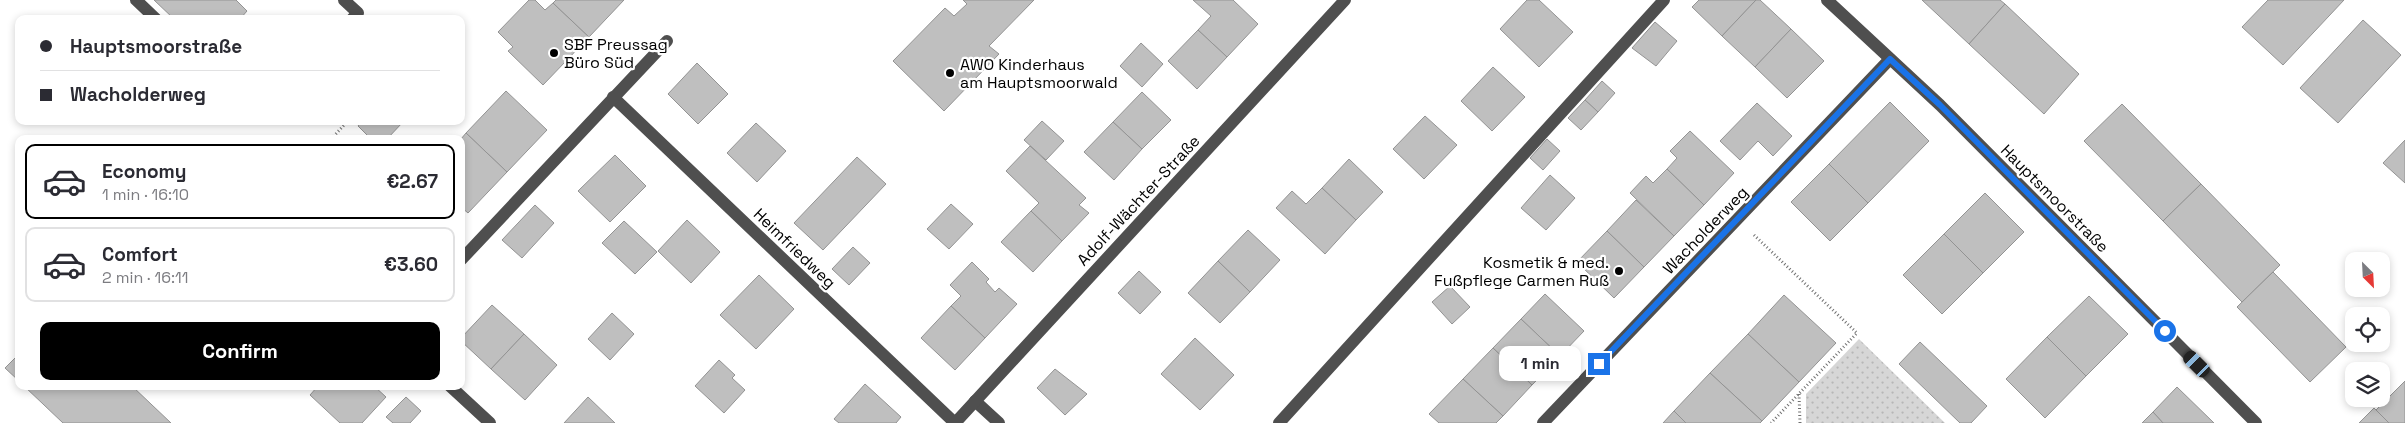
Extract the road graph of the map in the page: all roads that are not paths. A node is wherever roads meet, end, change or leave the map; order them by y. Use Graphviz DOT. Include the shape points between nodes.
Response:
graph roads {
  1 [pos="136,0"];
  2 [pos="344,0"];
  3 [pos="1345,0"];
  4 [pos="1664,0"];
  5 [pos="1827,0"];
  6 [pos="152,15"];
  7 [pos="356,15"];
  8 [pos="667,41"];
  9 [pos="1890,59"];
  10 [pos="613,97"];
  11 [pos="465,256"];
  12 [pos="454,390"];
  13 [pos="975,401"];
  14 [pos="490,423"];
  15 [pos="955,423"];
  16 [pos="999,423"];
  17 [pos="1278,423"];
  18 [pos="1543,423"];
  19 [pos="2256,423"];
  1 -- 6 [label="street"];
  2 -- 7 [label="street" via="358,13"];
  3 -- 13 [label="street, Adolf-Wächter-Straße"];
  4 -- 17 [label="street"];
  5 -- 9 [label="street, Hauptsmoorstraße"];
  8 -- 10 [label="street"];
  9 -- 18 [label="street, Wacholderweg"];
  9 -- 19 [label="street, Hauptsmoorstraße" via="1940,105"];
  10 -- 11 [label="street"];
  10 -- 15 [label="street, Heimfriedweg"];
  12 -- 14 [label="street"];
  13 -- 15 [label="street, Adolf-Wächter-Straße"];
  13 -- 16 [label="street"];
}
